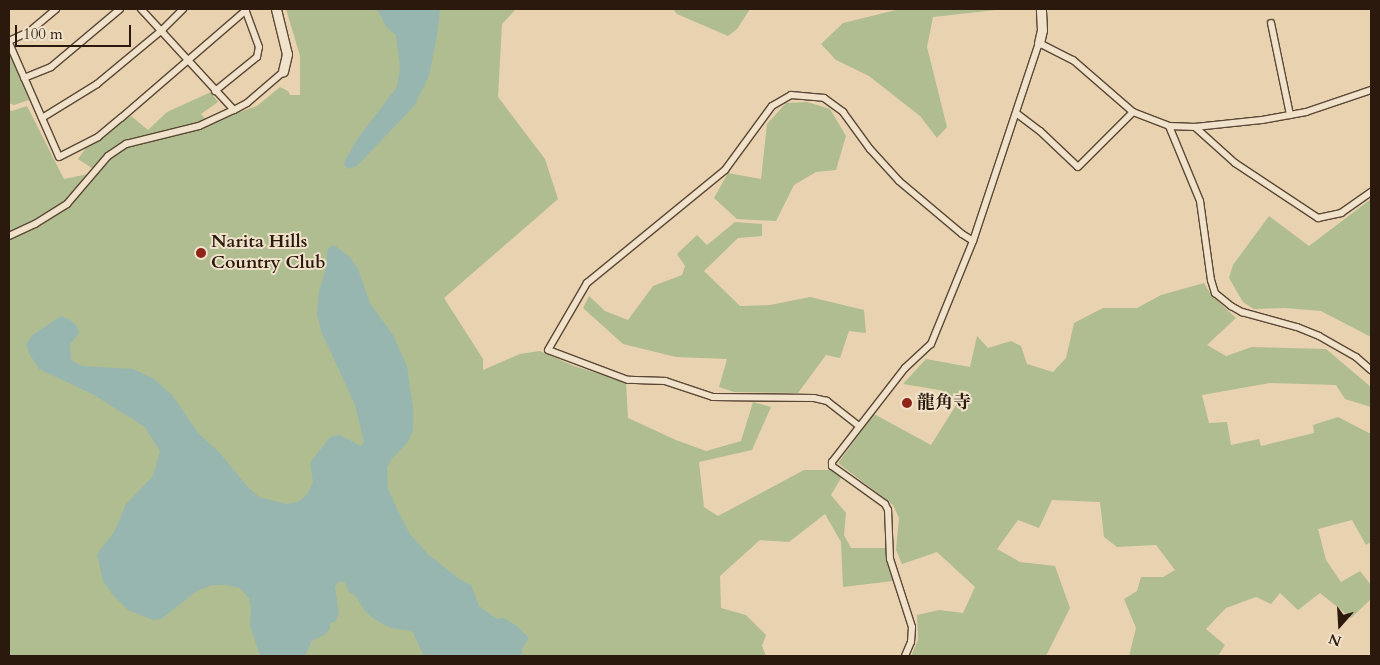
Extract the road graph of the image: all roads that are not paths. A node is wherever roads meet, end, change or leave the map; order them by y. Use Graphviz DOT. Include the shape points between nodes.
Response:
graph roads {
  1 [pos="56,9"];
  2 [pos="120,9"];
  3 [pos="141,9"];
  4 [pos="183,9"];
  5 [pos="245,9"];
  6 [pos="276,9"];
  7 [pos="1041,9"];
  8 [pos="1271,23"];
  9 [pos="162,30"];
  10 [pos="9,42"];
  11 [pos="1039,43"];
  12 [pos="188,60"];
  13 [pos="283,72"];
  14 [pos="24,78"];
  15 [pos="1371,90"];
  16 [pos="215,91"];
  17 [pos="234,110"];
  18 [pos="1133,112"];
  19 [pos="1016,113"];
  20 [pos="1290,115"];
  21 [pos="42,118"];
  22 [pos="1169,126"];
  23 [pos="1195,127"];
  24 [pos="1371,192"];
  25 [pos="9,236"];
  26 [pos="973,241"];
  27 [pos="1371,370"];
  28 [pos="859,426"];
  29 [pos="905,656"];
  1 -- 10 [label="street" via="30,31"];
  2 -- 14 [label="street" via="51,67"];
  3 -- 9 [label="street"];
  4 -- 9 [label="street"];
  5 -- 12 [label="street"];
  5 -- 16 [label="street" via="259,47 257,57"];
  6 -- 13 [label="street" via="287,54"];
  7 -- 11 [label="street"];
  8 -- 20 [label="street"];
  9 -- 12 [label="street"];
  9 -- 21 [label="street" via="98,84"];
  10 -- 14 [label="street"];
  11 -- 18 [label="street" via="1074,60"];
  11 -- 19 [label="street"];
  12 -- 16 [label="street"];
  12 -- 21 [label="street" via="98,137 59,157"];
  13 -- 17 [label="street" via="247,104"];
  14 -- 21 [label="street"];
  15 -- 20 [label="street"];
  16 -- 17 [label="street"];
  17 -- 25 [label="street" via="198,126 126,144 108,156 67,204 36,224"];
  18 -- 19 [label="street" via="1078,167"];
  18 -- 22 [label="street"];
  19 -- 26 [label="street"];
  20 -- 23 [label="street"];
  22 -- 23 [label="street"];
  22 -- 27 [label="street" via="1200,201 1215,292 1242,312 1319,336 1356,357"];
  23 -- 24 [label="street" via="1235,163 1318,218 1341,213"];
  26 -- 28 [label="street" via="932,344 905,368"];
  26 -- 28 [label="street" via="899,181 843,112 824,98 791,96 772,106 725,170 588,282 548,350 628,380 665,381 713,397 814,398 827,401"];
  28 -- 29 [label="street" via="832,466 885,504 888,510 890,559 912,627 911,642"];
}
